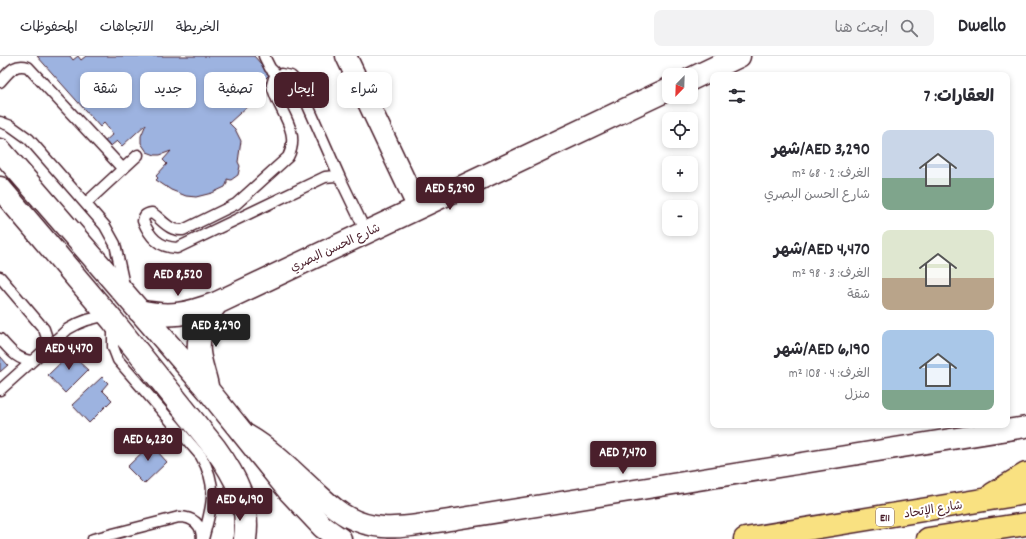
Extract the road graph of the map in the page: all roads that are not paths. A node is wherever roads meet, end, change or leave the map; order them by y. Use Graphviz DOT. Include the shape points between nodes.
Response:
graph roads {
  1 [pos="264,56"];
  2 [pos="346,56"];
  3 [pos="739,56"];
  4 [pos="274,73"];
  5 [pos="698,76"];
  6 [pos="274,79"];
  7 [pos="0,82"];
  8 [pos="662,92"];
  9 [pos="274,93"];
  10 [pos="281,108"];
  11 [pos="309,108"];
  12 [pos="0,122"];
  13 [pos="0,150"];
  14 [pos="138,155"];
  15 [pos="123,170"];
  16 [pos="340,178"];
  17 [pos="0,188"];
  18 [pos="86,203"];
  19 [pos="418,208"];
  20 [pos="366,232"];
  21 [pos="0,276"];
  22 [pos="132,303"];
  23 [pos="217,303"];
  24 [pos="111,319"];
  25 [pos="0,339"];
  26 [pos="48,347"];
  27 [pos="32,361"];
  28 [pos="0,390"];
  29 [pos="208,390"];
  30 [pos="1026,427"];
  31 [pos="243,433"];
  32 [pos="1026,474"];
  33 [pos="242,492"];
  34 [pos="1026,493"];
  35 [pos="980,502"];
  36 [pos="307,511"];
  37 [pos="1026,524"];
  38 [pos="93,539"];
  39 [pos="203,539"];
  40 [pos="245,539"];
  41 [pos="259,539"];
  42 [pos="312,539"];
  43 [pos="340,539"];
  44 [pos="744,539"];
  45 [pos="928,539"];
  1 -- 4 [label="lane"];
  2 -- 19 [label="street"];
  3 -- 5 [label="street"];
  6 -- 9 [label="lane"];
  7 -- 15 [label="lane" via="15,67 28,67"];
  8 -- 19 [label="street, شارع الحسن البصري"];
  10 -- 16 [label="lane" via="293,140 288,157 236,204 188,228 176,231 170,229 152,213 147,214 143,221 153,238 168,248 177,248 325,177"];
  11 -- 16 [label="lane"];
  12 -- 18 [label="lane" via="29,139"];
  13 -- 22 [label="street"];
  14 -- 15 [label="lane"];
  15 -- 18 [label="lane"];
  16 -- 20 [label="lane"];
  17 -- 24 [label="street"];
  18 -- 22 [label="lane" via="106,226 115,244"];
  19 -- 20 [label="street, شارع الحسن البصري"];
  20 -- 23 [label="street, شارع الحسن البصري"];
  21 -- 26 [label="lane" via="44,329"];
  22 -- 23 [label="street, شارع الحسن البصري" via="154,314 168,316"];
  22 -- 29 [label="street"];
  23 -- 29 [label="street, شارع الحسن البصري" via="206,317 200,334 199,352"];
  24 -- 26 [label="lane" via="98,317 77,323"];
  24 -- 33 [label="street" via="215,448"];
  24 -- 39 [label="lane" via="113,347 118,360 208,468 213,494"];
  25 -- 27 [label="lane" via="16,356"];
  26 -- 27 [label="lane"];
  27 -- 28 [label="lane"];
  29 -- 31 [label="street"];
  30 -- 31 [label="street" via="464,518 384,527 366,524 337,510 262,443"];
  31 -- 36 [label="street"];
  32 -- 35 [label="highway"];
  33 -- 40 [label="street"];
  33 -- 41 [label="street" via="256,514"];
  34 -- 35 [label="highway, شارع الإتحاد / E11"];
  35 -- 44 [label="highway, شارع الإتحاد / E11"];
  36 -- 42 [label="street"];
  36 -- 43 [label="street"];
  37 -- 45 [label="highway"];
  38 -- 39 [label="lane" via="178,517 194,520 199,525"];
}
